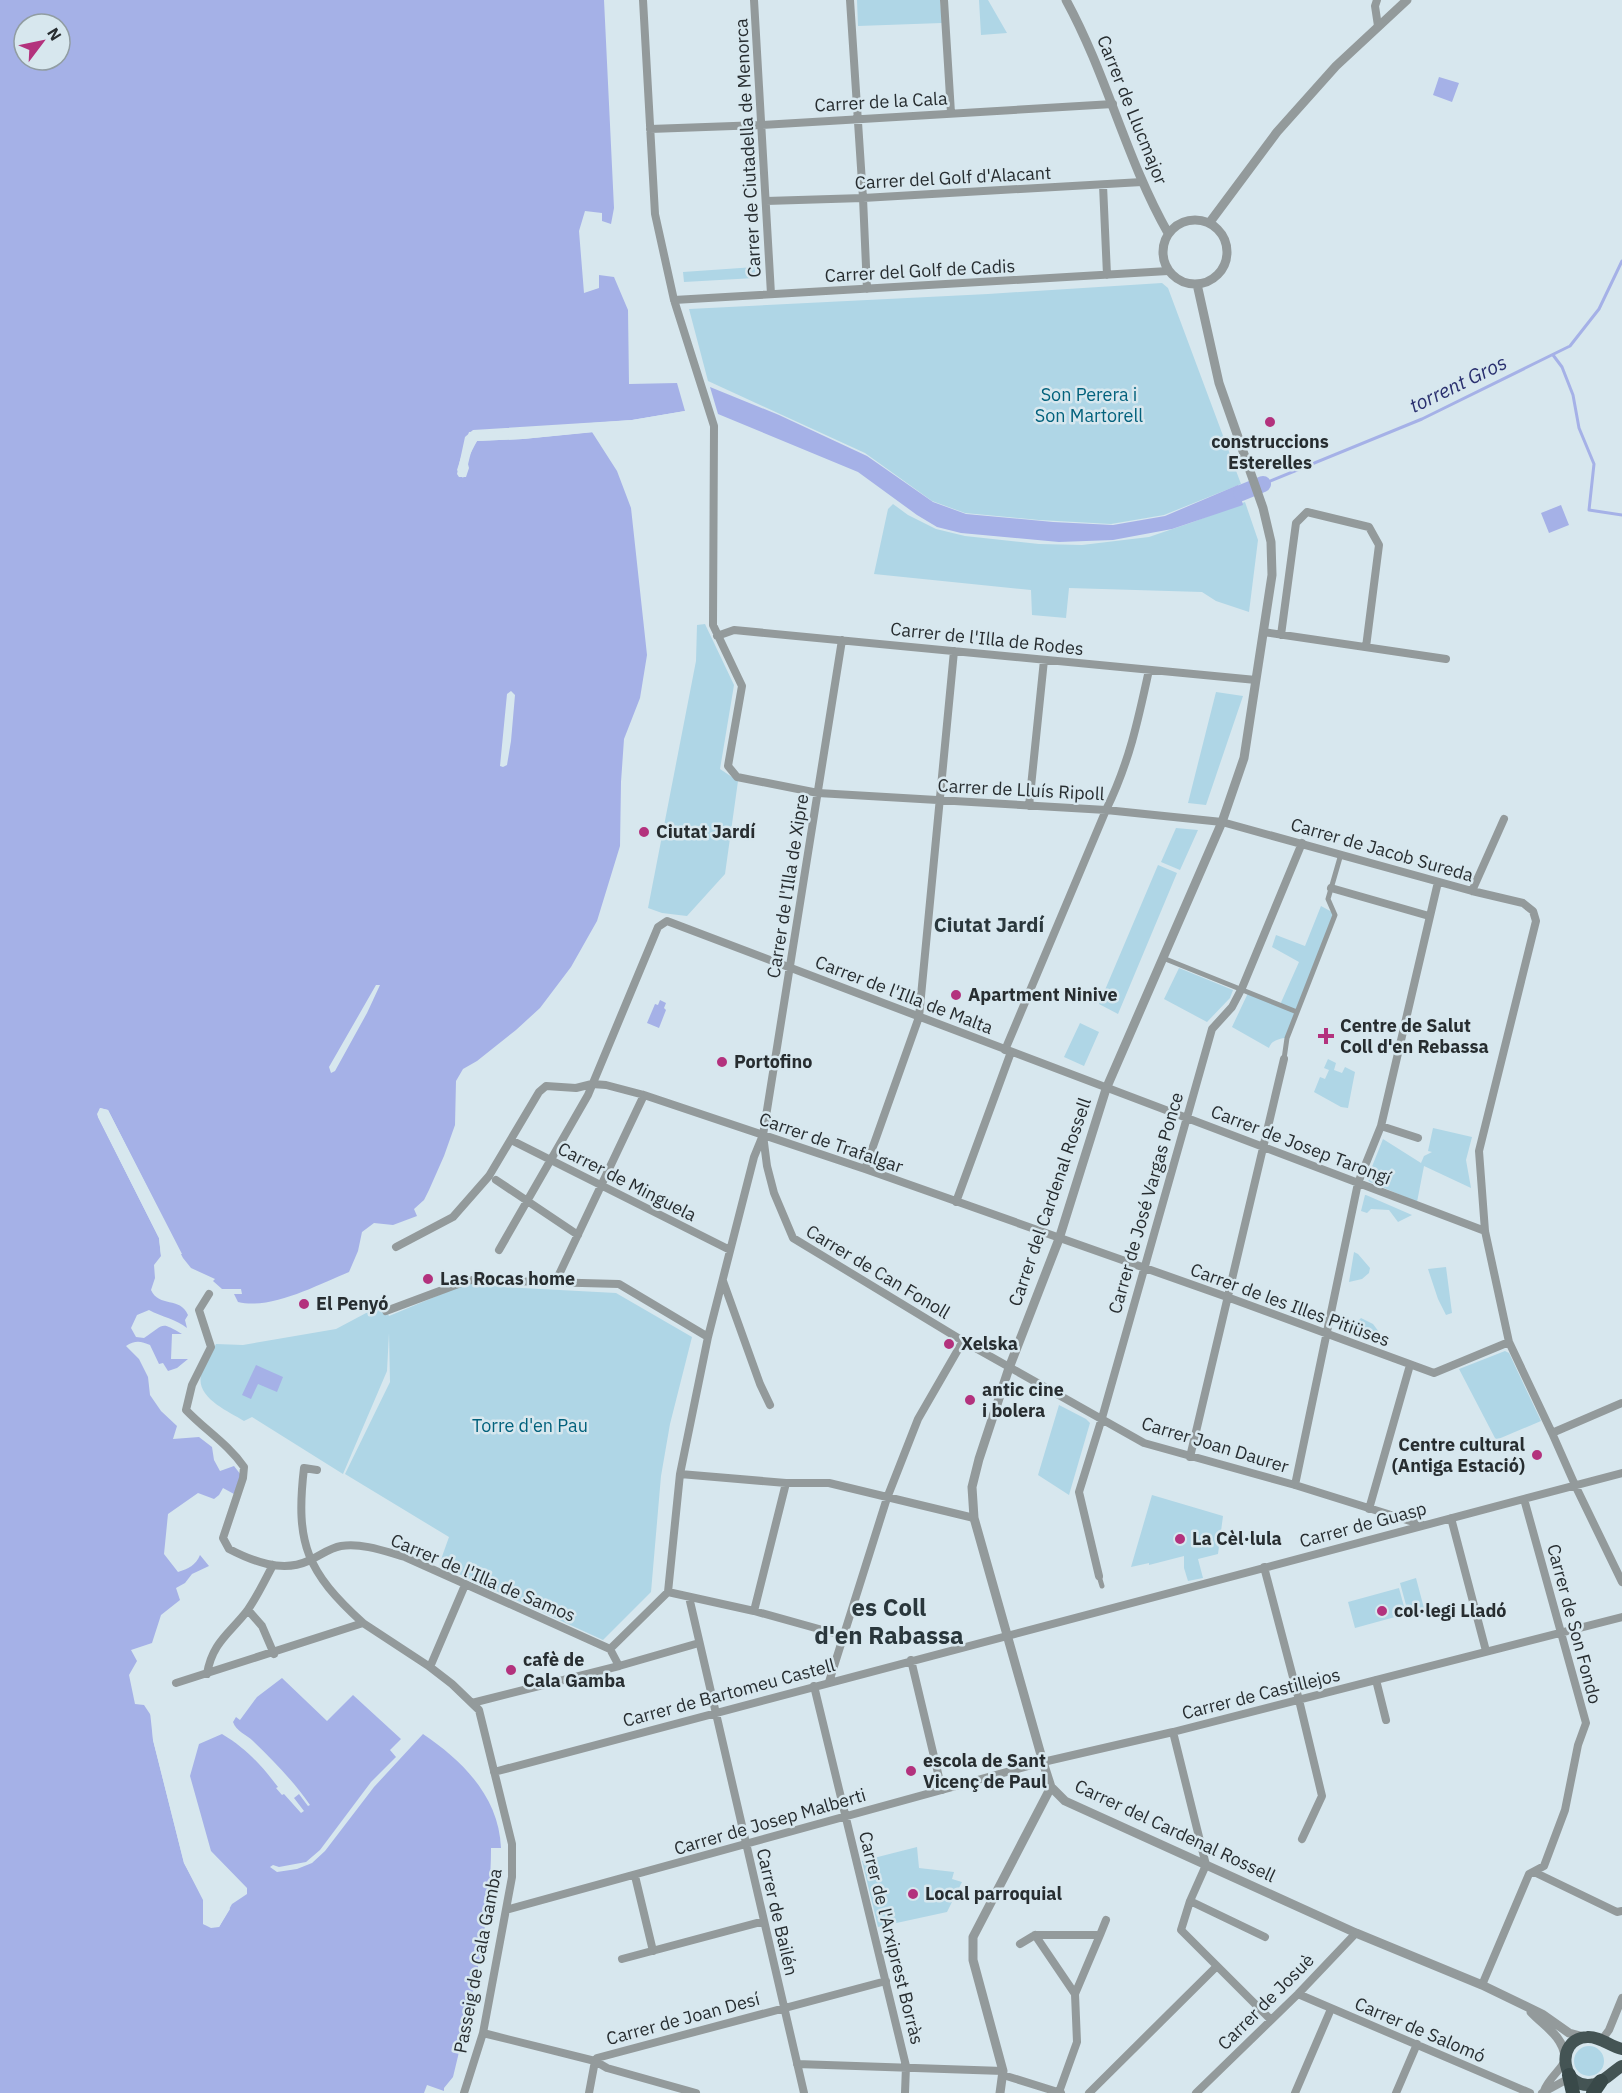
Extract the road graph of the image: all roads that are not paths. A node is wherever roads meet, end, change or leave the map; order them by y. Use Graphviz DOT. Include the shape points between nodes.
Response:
graph roads {
  1 [pos="643,0"];
  2 [pos="754,0"];
  3 [pos="850,0"];
  4 [pos="944,0"];
  5 [pos="1066,0"];
  6 [pos="1377,0"];
  7 [pos="1407,0"];
  8 [pos="1378,26"];
  9 [pos="1113,104"];
  10 [pos="951,113"];
  11 [pos="858,119"];
  12 [pos="761,125"];
  13 [pos="650,129"];
  14 [pos="1142,182"];
  15 [pos="1103,185"];
  16 [pos="863,198"];
  17 [pos="766,201"];
  18 [pos="1210,222"];
  19 [pos="1168,233"];
  20 [pos="1168,271"];
  21 [pos="1107,275"];
  22 [pos="1197,284"];
  23 [pos="867,289"];
  24 [pos="771,294"];
  25 [pos="674,300"];
  26 [pos="1263,632"];
  27 [pos="1281,634"];
  28 [pos="717,636"];
  29 [pos="842,640"];
  30 [pos="1366,647"];
  31 [pos="954,651"];
  32 [pos="1446,659"];
  33 [pos="1044,660"];
  34 [pos="1149,670"];
  35 [pos="1256,680"];
  36 [pos="818,793"];
  37 [pos="941,801"];
  38 [pos="1029,806"];
  39 [pos="1106,810"];
  40 [pos="1504,819"];
  41 [pos="1222,822"];
  42 [pos="1302,843"];
  43 [pos="1341,854"];
  44 [pos="1438,882"];
  45 [pos="1331,888"];
  46 [pos="1472,891"];
  47 [pos="1429,916"];
  48 [pos="1163,958"];
  49 [pos="791,968"];
  50 [pos="1242,988"];
  51 [pos="1297,1012"];
  52 [pos="919,1017"];
  53 [pos="1008,1051"];
  54 [pos="1284,1059"];
  55 [pos="592,1083"];
  56 [pos="1106,1089"];
  57 [pos="644,1095"];
  58 [pos="1185,1118"];
  59 [pos="1381,1126"];
  60 [pos="763,1136"];
  61 [pos="1418,1138"];
  62 [pos="511,1140"];
  63 [pos="1264,1147"];
  64 [pos="551,1160"];
  65 [pos="865,1170"];
  66 [pos="493,1178"];
  67 [pos="1358,1183"];
  68 [pos="601,1185"];
  69 [pos="527,1201"];
  70 [pos="956,1202"];
  71 [pos="1485,1231"];
  72 [pos="578,1235"];
  73 [pos="1059,1239"];
  74 [pos="396,1247"];
  75 [pos="499,1250"];
  76 [pos="730,1250"];
  77 [pos="1144,1268"];
  78 [pos="723,1281"];
  79 [pos="555,1283"];
  80 [pos="209,1294"];
  81 [pos="1227,1297"];
  82 [pos="386,1311"];
  83 [pos="1326,1334"];
  84 [pos="708,1337"];
  85 [pos="963,1341"];
  86 [pos="1509,1342"];
  87 [pos="1410,1365"];
  88 [pos="1009,1368"];
  89 [pos="1622,1403"];
  90 [pos="770,1405"];
  91 [pos="1102,1418"];
  92 [pos="1552,1433"];
  93 [pos="1190,1457"];
  94 [pos="317,1470"];
  95 [pos="1622,1473"];
  96 [pos="680,1474"];
  97 [pos="786,1483"];
  98 [pos="1295,1485"];
  99 [pos="1575,1485"];
  100 [pos="887,1497"];
  101 [pos="1524,1499"];
  102 [pos="1369,1509"];
  103 [pos="974,1518"];
  104 [pos="1451,1518"];
  105 [pos="1424,1525"];
  106 [pos="311,1560"];
  107 [pos="273,1565"];
  108 [pos="1264,1567"];
  109 [pos="1099,1576"];
  110 [pos="1622,1582"];
  111 [pos="465,1585"];
  112 [pos="1102,1586"];
  113 [pos="668,1592"];
  114 [pos="689,1597"];
  115 [pos="248,1610"];
  116 [pos="754,1611"];
  117 [pos="1622,1617"];
  118 [pos="363,1623"];
  119 [pos="1559,1633"];
  120 [pos="1007,1634"];
  121 [pos="844,1636"];
  122 [pos="699,1644"];
  123 [pos="610,1649"];
  124 [pos="1486,1651"];
  125 [pos="274,1654"];
  126 [pos="911,1660"];
  127 [pos="619,1666"];
  128 [pos="430,1667"];
  129 [pos="207,1674"];
  130 [pos="1376,1680"];
  131 [pos="829,1682"];
  132 [pos="176,1683"];
  133 [pos="814,1686"];
  134 [pos="1299,1700"];
  135 [pos="472,1703"];
  136 [pos="715,1713"];
  137 [pos="1386,1720"];
  138 [pos="1173,1732"];
  139 [pos="1043,1762"];
  140 [pos="494,1772"];
  141 [pos="1051,1786"];
  142 [pos="942,1790"];
  143 [pos="846,1816"];
  144 [pos="1302,1839"];
  145 [pos="746,1844"];
  146 [pos="1206,1865"];
  147 [pos="1534,1872"];
  148 [pos="635,1876"];
  149 [pos="1190,1901"];
  150 [pos="506,1910"];
  151 [pos="1622,1911"];
  152 [pos="1106,1920"];
  153 [pos="764,1921"];
  154 [pos="1356,1933"];
  155 [pos="1035,1935"];
  156 [pos="1100,1935"];
  157 [pos="1265,1937"];
  158 [pos="1020,1944"];
  159 [pos="653,1951"];
  160 [pos="622,1959"];
  161 [pos="1216,1967"];
  162 [pos="886,1981"];
  163 [pos="1482,1985"];
  164 [pos="1075,1994"];
  165 [pos="1298,1994"];
  166 [pos="1622,1998"];
  167 [pos="784,2008"];
  168 [pos="1528,2008"];
  169 [pos="1331,2009"];
  170 [pos="1270,2019"];
  171 [pos="483,2033"];
  172 [pos="1587,2037"];
  173 [pos="1603,2042"];
  174 [pos="1417,2044"];
  175 [pos="1622,2049"];
  176 [pos="1565,2059"];
  177 [pos="595,2061"];
  178 [pos="797,2064"];
  179 [pos="906,2066"];
  180 [pos="1622,2066"];
  181 [pos="1003,2073"];
  182 [pos="1604,2079"];
  183 [pos="1573,2083"];
  184 [pos="1543,2092"];
  185 [pos="464,2093"];
  186 [pos="589,2093"];
  187 [pos="696,2093"];
  188 [pos="804,2093"];
  189 [pos="905,2093"];
  190 [pos="1000,2093"];
  191 [pos="1060,2093"];
  192 [pos="1089,2093"];
  193 [pos="1196,2093"];
  194 [pos="1295,2093"];
  195 [pos="1396,2093"];
  196 [pos="1530,2093"];
  197 [pos="1593,2093"];
  1 -- 13 [label="street"];
  2 -- 12 [label="street, Carrer de Ciutadella de Menorca"];
  3 -- 11 [label="street"];
  4 -- 10 [label="street"];
  5 -- 9 [label="street, Carrer de Llucmajor"];
  6 -- 8 [label="street"];
  7 -- 8 [label="street"];
  8 -- 18 [label="street" via="1277,132"];
  9 -- 10 [label="street, Carrer de la Cala"];
  9 -- 14 [label="street, Carrer de Llucmajor"];
  10 -- 11 [label="street, Carrer de la Cala"];
  11 -- 12 [label="street, Carrer de la Cala"];
  11 -- 16 [label="street"];
  12 -- 13 [label="street, Carrer de la Cala"];
  12 -- 17 [label="street, Carrer de Ciutadella de Menorca"];
  13 -- 25 [label="street" via="655,214"];
  14 -- 15 [label="street, Carrer del Golf d'Alacant"];
  14 -- 19 [label="street, Carrer de Llucmajor"];
  15 -- 16 [label="street, Carrer del Golf d'Alacant"];
  15 -- 21 [label="street"];
  16 -- 17 [label="street, Carrer del Golf d'Alacant"];
  16 -- 23 [label="street"];
  17 -- 24 [label="street, Carrer de Ciutadella de Menorca"];
  18 -- 19 [label="street" via="1184,221"];
  18 -- 22 [label="street" via="1224,239 1226,251 1220,272"];
  19 -- 20 [label="street" via="1164,242"];
  20 -- 21 [label="street, Carrer del Golf de Cadis"];
  20 -- 22 [label="street" via="1184,282"];
  21 -- 23 [label="street, Carrer del Golf de Cadis"];
  22 -- 26 [label="street, Carrer del Cardenal Rossell" via="1219,383 1271,542 1272,575"];
  23 -- 24 [label="street, Carrer del Golf de Cadis"];
  24 -- 25 [label="street, Carrer del Golf de Cadis"];
  25 -- 28 [label="street" via="714,426 713,625"];
  26 -- 27 [label="street"];
  26 -- 35 [label="street, Carrer del Cardenal Rossell"];
  27 -- 30 [label="street"];
  27 -- 30 [label="street" via="1296,523 1307,512 1369,527 1379,544"];
  28 -- 29 [label="street, Carrer de l'Illa de Rodes" via="734,630"];
  28 -- 36 [label="street, Carrer de Lluís Ripoll" via="742,686 728,766 736,777"];
  29 -- 31 [label="street, Carrer de l'Illa de Rodes"];
  29 -- 36 [label="street, Carrer de l'Illa de Xipre"];
  30 -- 32 [label="street"];
  31 -- 33 [label="street, Carrer de l'Illa de Rodes"];
  31 -- 37 [label="street"];
  33 -- 34 [label="street, Carrer de l'Illa de Rodes"];
  33 -- 38 [label="street"];
  34 -- 35 [label="street, Carrer de l'Illa de Rodes"];
  34 -- 39 [label="street" via="1133,744"];
  35 -- 41 [label="street, Carrer del Cardenal Rossell" via="1244,758"];
  36 -- 37 [label="street, Carrer de Lluís Ripoll"];
  36 -- 49 [label="street, Carrer de l'Illa de Xipre"];
  37 -- 38 [label="street, Carrer de Lluís Ripoll"];
  37 -- 52 [label="street"];
  38 -- 39 [label="street, Carrer de Lluís Ripoll"];
  39 -- 41 [label="street, Carrer de Lluís Ripoll"];
  39 -- 53 [label="street"];
  40 -- 46 [label="street"];
  41 -- 42 [label="street, Carrer de Jacob Sureda"];
  41 -- 56 [label="street, Carrer del Cardenal Rossell"];
  42 -- 43 [label="street, Carrer de Jacob Sureda"];
  42 -- 50 [label="street, Carrer de José Vargas Ponce"];
  43 -- 44 [label="street, Carrer de Jacob Sureda"];
  43 -- 45 [label="street"];
  44 -- 46 [label="street, Carrer de Jacob Sureda"];
  44 -- 47 [label="street"];
  45 -- 47 [label="street"];
  45 -- 51 [label="street" via="1328,898 1335,915"];
  46 -- 71 [label="street, Carrer de Jacob Sureda" via="1523,903 1533,911 1536,921 1479,1151"];
  47 -- 59 [label="street"];
  48 -- 50 [label="street"];
  49 -- 52 [label="street, Carrer de l'Illa de Malta"];
  49 -- 55 [label="street, Carrer de l'Illa de Malta" via="667,921 658,927"];
  49 -- 60 [label="street, Carrer de l'Illa de Xipre"];
  50 -- 51 [label="street"];
  50 -- 58 [label="street, Carrer de José Vargas Ponce" via="1232,1007 1212,1029"];
  51 -- 54 [label="street"];
  52 -- 53 [label="street, Carrer de l'Illa de Malta"];
  52 -- 65 [label="street"];
  53 -- 56 [label="street, Carrer de l'Illa de Malta"];
  53 -- 70 [label="street"];
  54 -- 63 [label="street"];
  55 -- 57 [label="street, Carrer de Trafalgar"];
  55 -- 62 [label="street, Carrer de Trafalgar" via="576,1088 546,1086"];
  55 -- 64 [label="street"];
  56 -- 58 [label="street, Carrer de Josep Tarongí"];
  56 -- 73 [label="street, Carrer del Cardenal Rossell"];
  57 -- 60 [label="street, Carrer de Trafalgar"];
  57 -- 68 [label="street"];
  58 -- 63 [label="street, Carrer de Josep Tarongí"];
  58 -- 77 [label="street, Carrer de José Vargas Ponce"];
  59 -- 61 [label="street"];
  59 -- 67 [label="street"];
  60 -- 65 [label="street, Carrer de Trafalgar"];
  60 -- 76 [label="street"];
  60 -- 85 [label="street, Carrer de Can Fonoll" via="774,1193 793,1238"];
  62 -- 64 [label="street, Carrer de Minguela"];
  62 -- 66 [label="street"];
  63 -- 67 [label="street, Carrer de Josep Tarongí"];
  63 -- 81 [label="street"];
  64 -- 68 [label="street, Carrer de Minguela"];
  64 -- 69 [label="street"];
  65 -- 70 [label="street, Carrer de Trafalgar"];
  66 -- 69 [label="street"];
  66 -- 74 [label="street" via="453,1217"];
  67 -- 71 [label="street, Carrer de Josep Tarongí"];
  67 -- 83 [label="street"];
  68 -- 72 [label="street"];
  68 -- 76 [label="street, Carrer de Minguela"];
  69 -- 72 [label="street"];
  69 -- 75 [label="street"];
  70 -- 73 [label="street, Carrer de Trafalgar"];
  71 -- 86 [label="street"];
  72 -- 79 [label="street"];
  73 -- 77 [label="street, Carrer de les Illes Pitiüses"];
  73 -- 88 [label="street, Carrer del Cardenal Rossell"];
  76 -- 78 [label="street"];
  77 -- 81 [label="street, Carrer de les Illes Pitiüses"];
  77 -- 91 [label="street, Carrer de José Vargas Ponce"];
  78 -- 84 [label="street"];
  78 -- 90 [label="street"];
  79 -- 82 [label="street" via="469,1280"];
  79 -- 84 [label="street" via="619,1284"];
  80 -- 107 [label="street, Carrer de l'Illa de Samos" via="199,1310 211,1344 192,1385 186,1410 226,1445 244,1467 223,1538 229,1550"];
  81 -- 83 [label="street, Carrer de les Illes Pitiüses"];
  81 -- 93 [label="street"];
  83 -- 87 [label="street, Carrer de les Illes Pitiüses"];
  83 -- 98 [label="street"];
  84 -- 96 [label="street"];
  85 -- 88 [label="street, Carrer de Can Fonoll"];
  85 -- 100 [label="street" via="918,1419"];
  86 -- 87 [label="street, Carrer de les Illes Pitiüses" via="1434,1373"];
  86 -- 92 [label="street"];
  87 -- 102 [label="street"];
  88 -- 91 [label="street, Carrer Joan Daurer"];
  88 -- 103 [label="street, Carrer del Cardenal Rossell" via="972,1487"];
  89 -- 92 [label="street"];
  91 -- 93 [label="street, Carrer Joan Daurer" via="1144,1443"];
  91 -- 109 [label="street, Carrer de José Vargas Ponce" via="1078,1492"];
  92 -- 99 [label="street"];
  93 -- 98 [label="street, Carrer Joan Daurer"];
  94 -- 106 [label="street, Passeig de Cala Gamba" via="304,1468 300,1503 302,1530"];
  95 -- 99 [label="street, Carrer de Guasp"];
  96 -- 97 [label="street"];
  96 -- 113 [label="street"];
  97 -- 100 [label="street" via="829,1483"];
  97 -- 116 [label="street"];
  98 -- 102 [label="street, Carrer Joan Daurer"];
  99 -- 101 [label="street, Carrer de Guasp"];
  99 -- 110 [label="street"];
  100 -- 103 [label="street"];
  100 -- 121 [label="street"];
  101 -- 104 [label="street, Carrer de Guasp"];
  101 -- 119 [label="street, Carrer de Son Fondo"];
  102 -- 105 [label="street, Carrer Joan Daurer"];
  103 -- 120 [label="street, Carrer del Cardenal Rossell"];
  104 -- 105 [label="street, Carrer de Guasp"];
  104 -- 124 [label="street"];
  105 -- 108 [label="street, Carrer de Guasp"];
  106 -- 107 [label="street, Carrer de l'Illa de Samos" via="294,1566"];
  106 -- 111 [label="street, Carrer de l'Illa de Samos" via="339,1546 370,1547 405,1557"];
  106 -- 118 [label="street, Passeig de Cala Gamba" via="337,1599"];
  107 -- 115 [label="street"];
  108 -- 120 [label="street, Carrer de Guasp"];
  108 -- 134 [label="street"];
  109 -- 112 [label="street, Carrer de José Vargas Ponce"];
  111 -- 123 [label="street, Carrer de l'Illa de Samos"];
  111 -- 128 [label="street"];
  113 -- 114 [label="street"];
  113 -- 123 [label="street"];
  114 -- 116 [label="street"];
  114 -- 122 [label="street, Carrer de Bailén"];
  115 -- 125 [label="street" via="262,1626"];
  115 -- 129 [label="street" via="210,1657"];
  116 -- 121 [label="street"];
  117 -- 119 [label="street, Carrer de Castillejos"];
  118 -- 125 [label="street"];
  118 -- 128 [label="street, Passeig de Cala Gamba"];
  119 -- 124 [label="street, Carrer de Castillejos"];
  119 -- 147 [label="street, Carrer de Son Fondo" via="1586,1723 1565,1810 1544,1866"];
  120 -- 126 [label="street, Carrer de Bartomeu Castell"];
  120 -- 139 [label="street, Carrer del Cardenal Rossell"];
  121 -- 131 [label="street"];
  122 -- 127 [label="street"];
  122 -- 136 [label="street, Carrer de Bailén"];
  123 -- 127 [label="street"];
  124 -- 130 [label="street, Carrer de Castillejos"];
  125 -- 129 [label="street"];
  126 -- 131 [label="street, Carrer de Bartomeu Castell"];
  126 -- 142 [label="street"];
  127 -- 135 [label="street"];
  128 -- 135 [label="street, Passeig de Cala Gamba"];
  129 -- 132 [label="street"];
  130 -- 134 [label="street, Carrer de Castillejos"];
  130 -- 137 [label="street"];
  131 -- 133 [label="street, Carrer de Bartomeu Castell"];
  133 -- 136 [label="street, Carrer de Bartomeu Castell"];
  133 -- 143 [label="street, Carrer de l'Arxiprest Borràs"];
  134 -- 138 [label="street, Carrer de Castillejos"];
  134 -- 144 [label="street" via="1322,1796"];
  135 -- 140 [label="street, Passeig de Cala Gamba" via="479,1710"];
  136 -- 140 [label="street, Carrer de Bartomeu Castell"];
  136 -- 145 [label="street, Carrer de Bailén"];
  138 -- 139 [label="street, Carrer de Castillejos"];
  138 -- 146 [label="street"];
  139 -- 141 [label="street, Carrer del Cardenal Rossell"];
  139 -- 142 [label="street, Carrer de Josep Malberti"];
  140 -- 150 [label="street, Passeig de Cala Gamba" via="512,1844"];
  141 -- 146 [label="street, Carrer del Cardenal Rossell" via="1065,1801"];
  141 -- 181 [label="street" via="973,1937 973,1960"];
  142 -- 143 [label="street, Carrer de Josep Malberti"];
  143 -- 145 [label="street, Carrer de Josep Malberti"];
  143 -- 162 [label="street, Carrer de l'Arxiprest Borràs"];
  145 -- 148 [label="street, Carrer de Josep Malberti"];
  145 -- 153 [label="street, Carrer de Bailén"];
  146 -- 149 [label="street"];
  146 -- 154 [label="street, Carrer del Cardenal Rossell"];
  147 -- 151 [label="street"];
  147 -- 163 [label="street, Carrer de Son Fondo" via="1529,1874"];
  148 -- 150 [label="street, Carrer de Josep Malberti"];
  148 -- 159 [label="street"];
  149 -- 157 [label="street"];
  149 -- 161 [label="street" via="1181,1930"];
  150 -- 171 [label="street, Passeig de Cala Gamba"];
  152 -- 156 [label="street"];
  153 -- 159 [label="street"];
  153 -- 167 [label="street, Carrer de Bailén"];
  154 -- 163 [label="street, Carrer del Cardenal Rossell"];
  154 -- 165 [label="street, Carrer de Josuè"];
  155 -- 156 [label="street"];
  155 -- 158 [label="street"];
  155 -- 164 [label="street"];
  156 -- 164 [label="street"];
  159 -- 160 [label="street"];
  161 -- 170 [label="street"];
  161 -- 192 [label="street"];
  162 -- 167 [label="street, Carrer de Joan Desí"];
  162 -- 179 [label="street, Carrer de l'Arxiprest Borràs"];
  163 -- 168 [label="street, Carrer del Cardenal Rossell"];
  164 -- 191 [label="street" via="1077,2042"];
  165 -- 169 [label="street, Carrer de Salomó"];
  165 -- 170 [label="street, Carrer de Josuè"];
  166 -- 173 [label="street"];
  167 -- 177 [label="street, Carrer de Joan Desí"];
  167 -- 178 [label="street, Carrer de Bailén"];
  168 -- 172 [label="street, Carrer del Cardenal Rossell" via="1575,2035"];
  168 -- 176 [label="street, Carrer del Cardenal Rossell" via="1559,2039"];
  169 -- 174 [label="street, Carrer de Salomó"];
  169 -- 194 [label="street"];
  170 -- 193 [label="street, Carrer de Josuè"];
  171 -- 177 [label="street"];
  171 -- 185 [label="street, Passeig de Cala Gamba"];
  172 -- 173 [label="highway"];
  172 -- 176 [label="highway" via="1572,2043"];
  173 -- 175 [label="highway"];
  173 -- 182 [label="highway" via="1612,2061"];
  174 -- 195 [label="street"];
  174 -- 196 [label="street, Carrer de Salomó"];
  176 -- 183 [label="highway"];
  176 -- 184 [label="street"];
  177 -- 186 [label="street"];
  177 -- 187 [label="street" via="607,2068"];
  178 -- 179 [label="street"];
  178 -- 188 [label="street, Carrer de Bailén"];
  179 -- 181 [label="street"];
  179 -- 189 [label="street, Carrer de l'Arxiprest Borràs"];
  180 -- 182 [label="highway"];
  181 -- 190 [label="street"];
  181 -- 191 [label="street"];
  182 -- 183 [label="highway" via="1590,2085"];
  182 -- 197 [label="highway"];
  183 -- 184 [label="street" via="1564,2081"];
}
